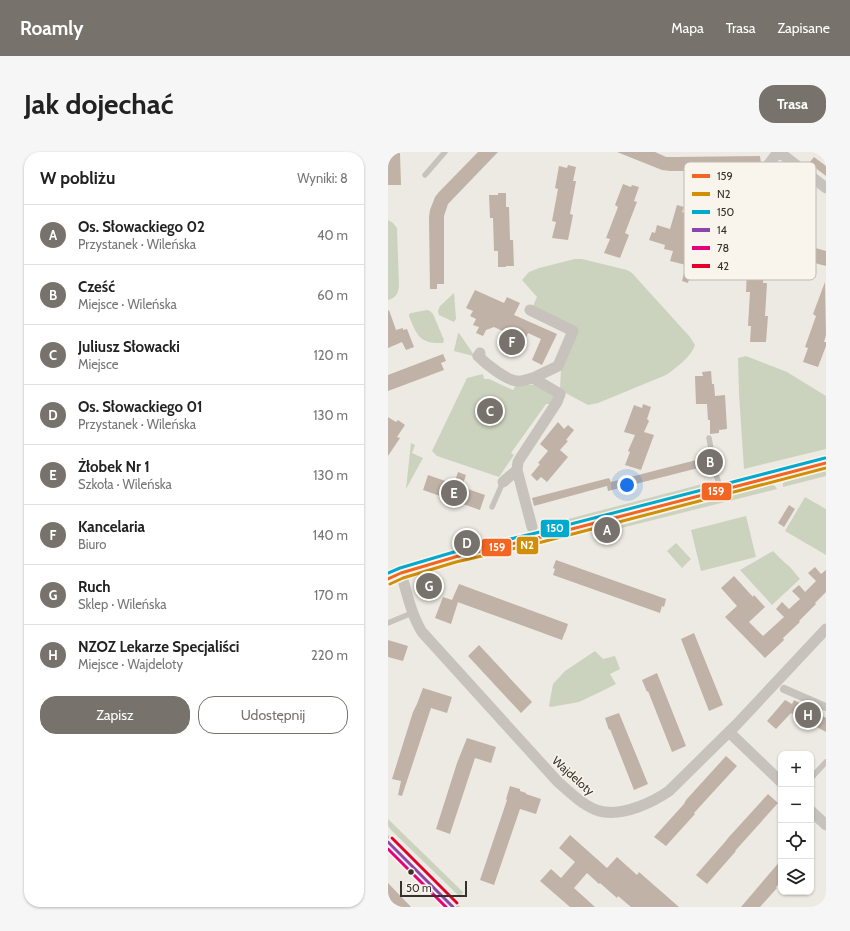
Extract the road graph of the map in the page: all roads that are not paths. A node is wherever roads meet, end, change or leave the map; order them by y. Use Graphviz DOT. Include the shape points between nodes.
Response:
graph roads {
  1 [pos="444,152"];
  2 [pos="778,152"];
  3 [pos="770,162"];
  4 [pos="791,162"];
  5 [pos="425,175"];
  6 [pos="816,180"];
  7 [pos="826,188"];
  8 [pos="530,310"];
  9 [pos="480,353"];
  10 [pos="533,378"];
  11 [pos="709,438"];
  12 [pos="826,463"];
  13 [pos="517,470"];
  14 [pos="503,482"];
  15 [pos="721,490"];
  16 [pos="492,507"];
  17 [pos="534,533"];
  18 [pos="401,573"];
  19 [pos="388,579"];
  20 [pos="412,613"];
  21 [pos="388,623"];
  22 [pos="826,629"];
  23 [pos="784,689"];
  24 [pos="826,707"];
  25 [pos="729,732"];
  26 [pos="826,762"];
  27 [pos="814,775"];
  28 [pos="778,779"];
  29 [pos="814,814"];
  30 [pos="826,825"];
  31 [pos="389,845"];
  32 [pos="453,907"];
  1 -- 5 [label="lane"];
  2 -- 3 [label="street"];
  2 -- 4 [label="street"];
  6 -- 7 [label="street"];
  8 -- 10 [label="street" via="573,331 558,366"];
  9 -- 10 [label="street" via="478,356 483,361 512,380"];
  10 -- 13 [label="street" via="560,394 558,402 518,462"];
  11 -- 15 [label="lane"];
  12 -- 15 [label="street"];
  13 -- 14 [label="street"];
  13 -- 17 [label="street"];
  14 -- 16 [label="lane"];
  15 -- 17 [label="street"];
  17 -- 18 [label="street"];
  18 -- 19 [label="street"];
  18 -- 20 [label="street, Wajdeloty"];
  20 -- 21 [label="lane"];
  20 -- 25 [label="street, Wajdeloty" via="422,632 558,782 574,797 596,811 628,811 661,797"];
  22 -- 25 [label="street, Wajdeloty"];
  23 -- 24 [label="street"];
  25 -- 28 [label="street"];
  26 -- 27 [label="lane"];
  29 -- 30 [label="street"];
  31 -- 32 [label="street"];
}
